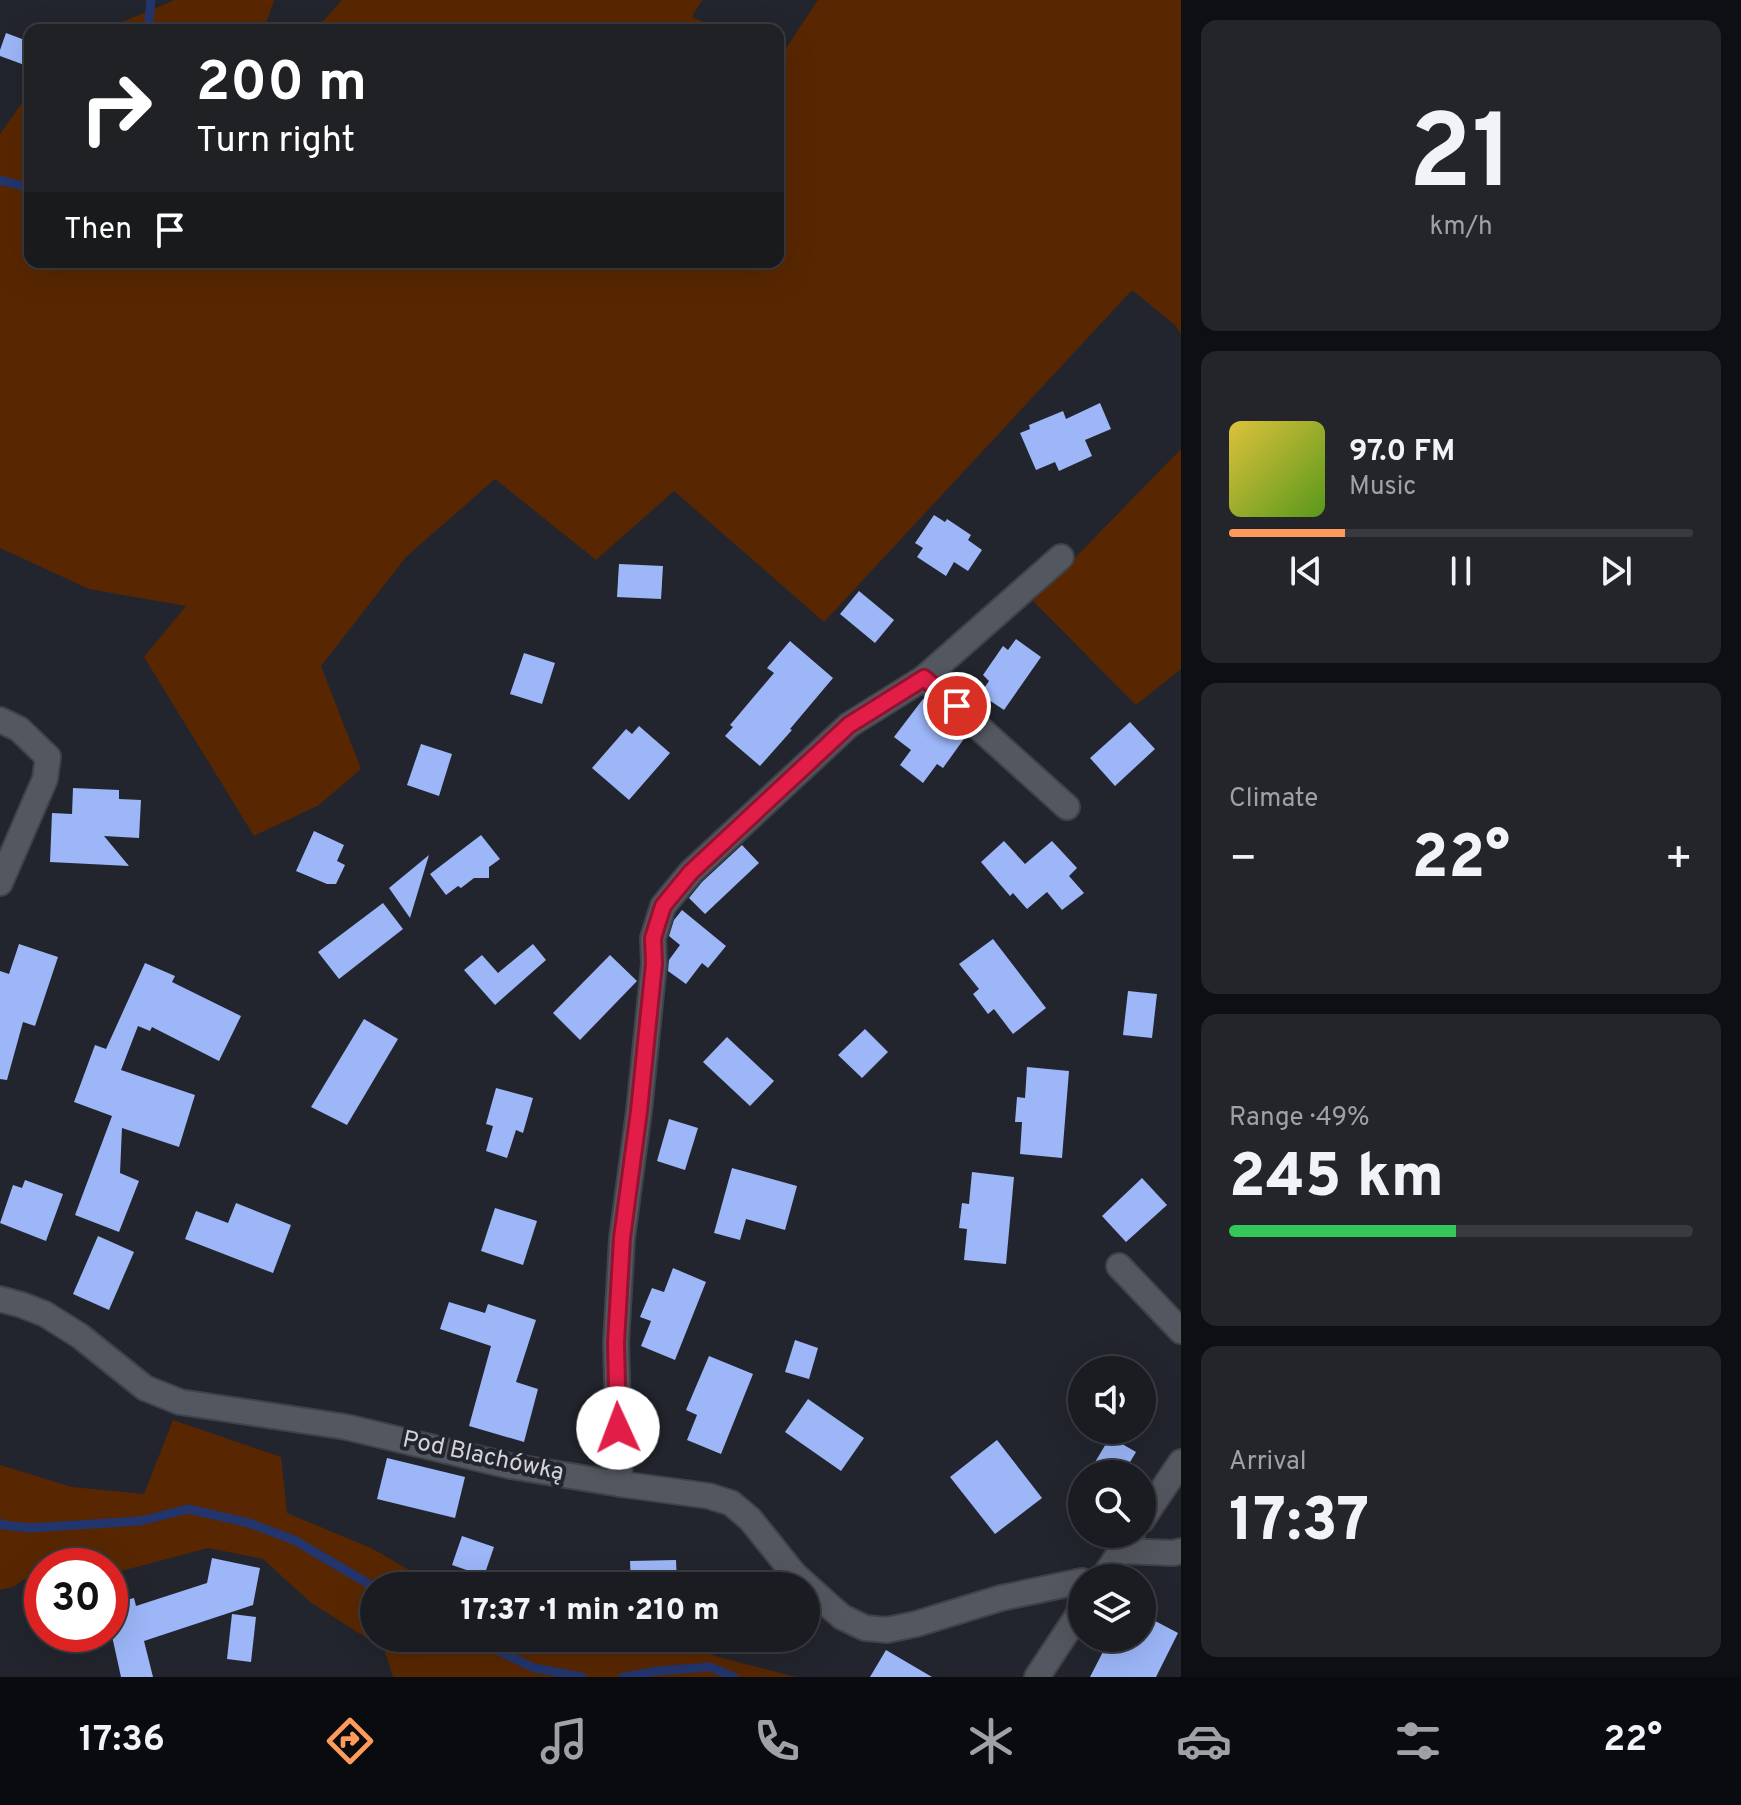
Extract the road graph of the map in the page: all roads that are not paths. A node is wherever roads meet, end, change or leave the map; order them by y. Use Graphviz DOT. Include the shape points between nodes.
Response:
graph roads {
  1 [pos="1061,557"];
  2 [pos="924,678"];
  3 [pos="0,720"];
  4 [pos="1067,807"];
  5 [pos="0,883"];
  6 [pos="1119,1266"];
  7 [pos="0,1299"];
  8 [pos="1181,1331"];
  9 [pos="1181,1462"];
  10 [pos="620,1484"];
  11 [pos="1156,1499"];
  12 [pos="1122,1548"];
  13 [pos="1153,1548"];
  14 [pos="1181,1551"];
  15 [pos="1108,1564"];
  16 [pos="1068,1584"];
  17 [pos="1068,1630"];
  18 [pos="1037,1677"];
  1 -- 2 [label="street"];
  2 -- 4 [label="street"];
  2 -- 10 [label="street" via="849,725 691,872 663,906 653,938 641,1096 622,1238 616,1343"];
  3 -- 5 [label="street" via="19,729 48,757 45,779"];
  6 -- 8 [label="street"];
  7 -- 10 [label="street, Pod Blachówką" via="45,1314 145,1388 180,1402 346,1427 510,1466"];
  9 -- 11 [label="street"];
  10 -- 16 [label="street, Pod Blachówką" via="731,1503 795,1575 842,1617 865,1628 916,1624"];
  12 -- 15 [label="street"];
  13 -- 14 [label="street"];
  17 -- 18 [label="street"];
}
